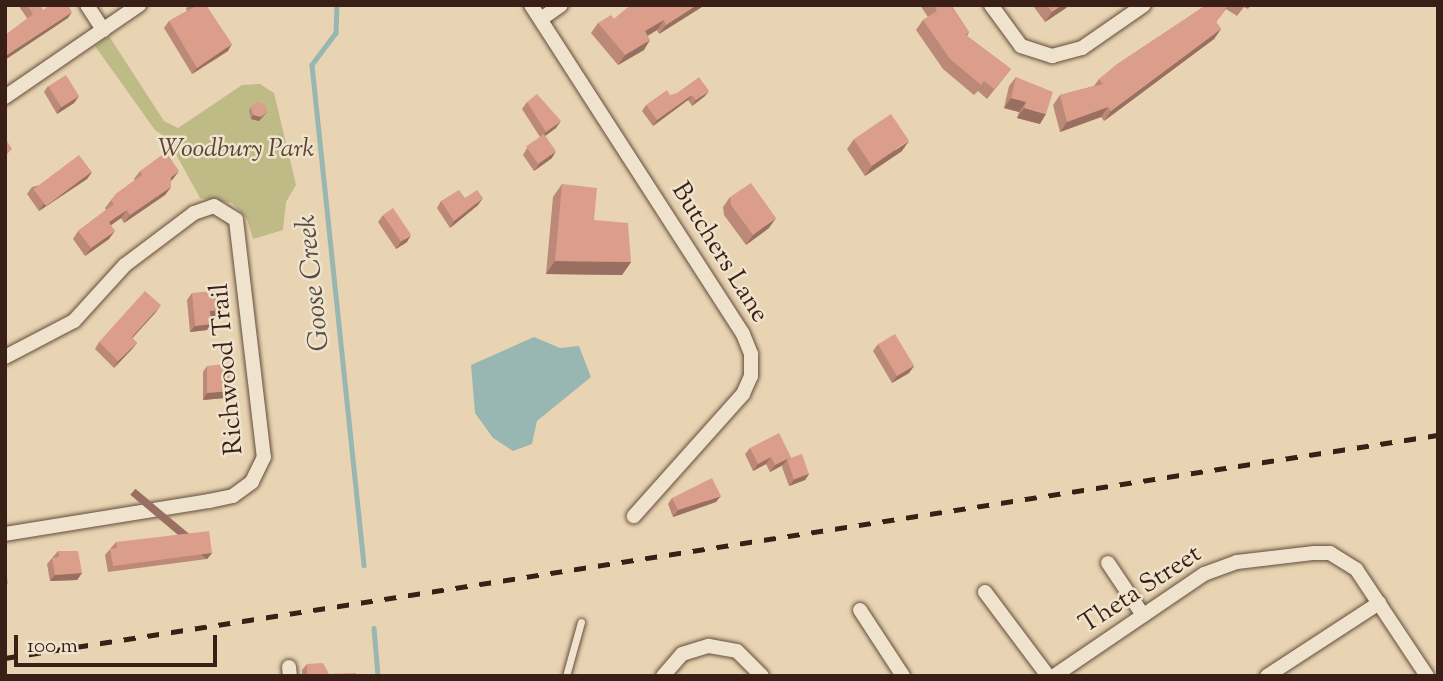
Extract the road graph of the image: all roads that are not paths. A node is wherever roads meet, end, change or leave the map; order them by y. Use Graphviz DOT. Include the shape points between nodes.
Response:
graph roads {
  1 [pos="87,5"];
  2 [pos="139,5"];
  3 [pos="531,5"];
  4 [pos="561,5"];
  5 [pos="991,5"];
  6 [pos="1144,5"];
  7 [pos="541,19"];
  8 [pos="103,30"];
  9 [pos="5,97"];
  10 [pos="5,357"];
  11 [pos="634,516"];
  12 [pos="5,534"];
  13 [pos="1108,563"];
  14 [pos="985,592"];
  15 [pos="1379,603"];
  16 [pos="860,610"];
  17 [pos="1143,615"];
  18 [pos="582,622"];
  19 [pos="566,676"];
  20 [pos="663,676"];
  21 [pos="762,676"];
  22 [pos="903,676"];
  23 [pos="1048,676"];
  24 [pos="1054,676"];
  25 [pos="1267,676"];
  26 [pos="1427,676"];
  1 -- 8 [label="street"];
  2 -- 8 [label="street"];
  3 -- 7 [label="street, Butchers Lane"];
  4 -- 7 [label="street"];
  5 -- 6 [label="street" via="1021,46 1052,57 1082,48"];
  7 -- 11 [label="street, Butchers Lane" via="743,334 751,354 751,376 743,394"];
  8 -- 9 [label="street"];
  10 -- 12 [label="street, Richwood Trail" via="75,321 125,265 194,213 214,206 236,220 264,457 252,482 233,495 209,501"];
  13 -- 17 [label="street"];
  14 -- 23 [label="street"];
  15 -- 17 [label="street, Theta Street" via="1356,569 1342,558 1314,553 1224,566"];
  15 -- 25 [label="street"];
  15 -- 26 [label="street"];
  16 -- 22 [label="street"];
  17 -- 24 [label="street, Theta Street"];
  18 -- 19 [label="lane"];
  20 -- 21 [label="street" via="682,654 709,646 737,651"];
}
